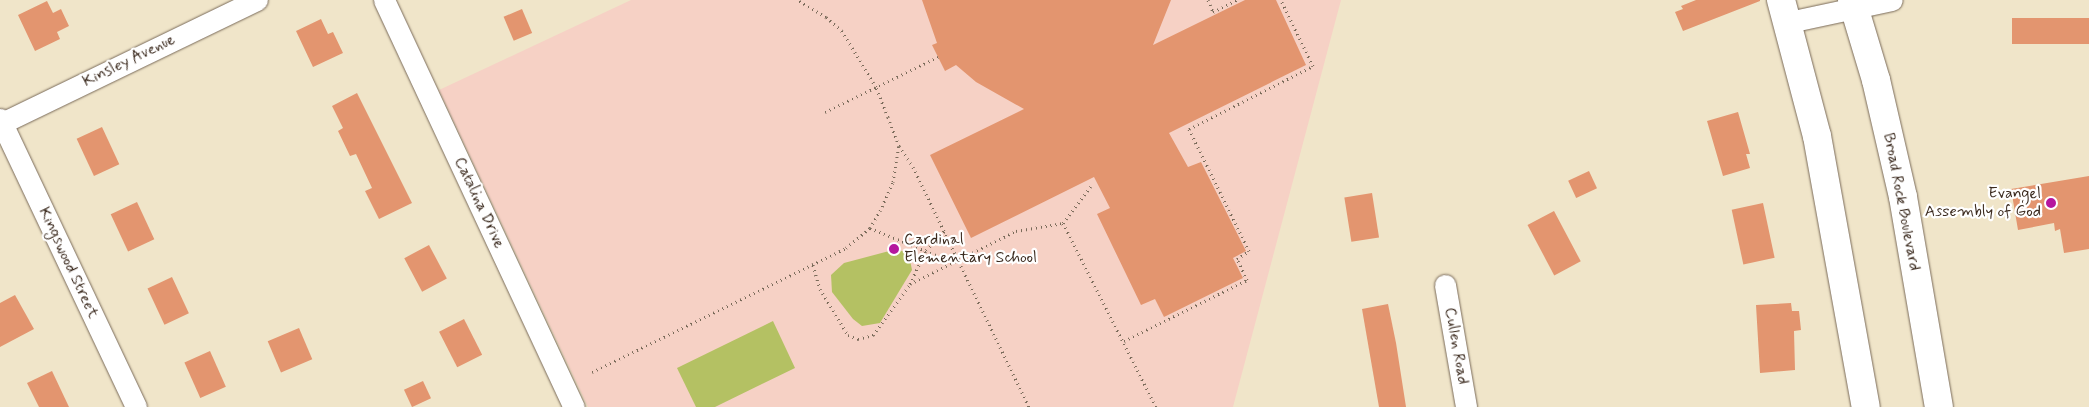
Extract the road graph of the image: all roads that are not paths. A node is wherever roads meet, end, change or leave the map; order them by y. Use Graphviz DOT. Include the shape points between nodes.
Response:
graph roads {
  1 [pos="257,0"];
  2 [pos="384,0"];
  3 [pos="1892,0"];
  4 [pos="1853,4"];
  5 [pos="1785,11"];
  6 [pos="1,121"];
  7 [pos="1445,285"];
  8 [pos="136,407"];
  9 [pos="574,407"];
  10 [pos="1466,407"];
  11 [pos="1866,407"];
  12 [pos="1938,407"];
  1 -- 6 [label="street, Kinsley Avenue"];
  2 -- 9 [label="street, Catalina Drive"];
  3 -- 4 [label="street"];
  4 -- 5 [label="street"];
  4 -- 12 [label="main road, Broad Rock Boulevard" via="1876,80 1903,197"];
  5 -- 11 [label="main road" via="1817,136"];
  6 -- 8 [label="street, Kingswood Street"];
  7 -- 10 [label="street, Cullen Road"];
}
